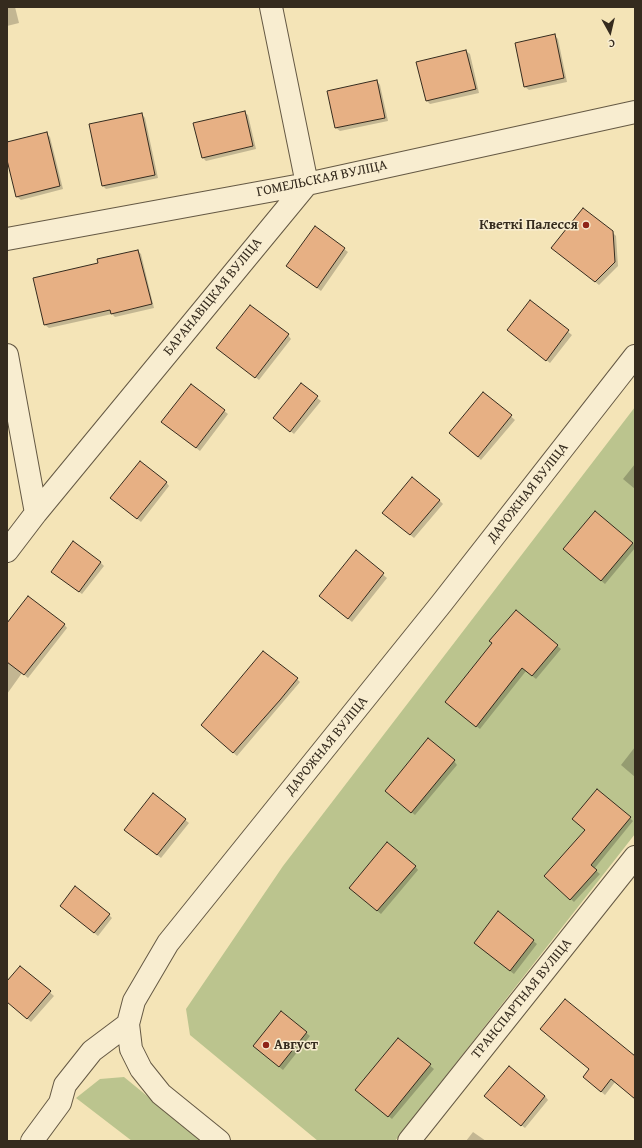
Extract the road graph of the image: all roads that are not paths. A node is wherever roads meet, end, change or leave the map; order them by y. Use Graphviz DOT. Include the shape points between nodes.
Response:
graph roads {
  1 [pos="271,7"];
  2 [pos="635,112"];
  3 [pos="307,184"];
  4 [pos="7,239"];
  5 [pos="7,355"];
  6 [pos="635,356"];
  7 [pos="36,513"];
  8 [pos="7,551"];
  9 [pos="635,857"];
  10 [pos="128,1024"];
  11 [pos="32,1141"];
  12 [pos="219,1141"];
  13 [pos="409,1141"];
  1 -- 3 [label="street"];
  2 -- 3 [label="street, ГОМЕЛЬСКАЯ ВУЛІЦА"];
  3 -- 4 [label="street, ГОМЕЛЬСКАЯ ВУЛІЦА"];
  3 -- 7 [label="street, БАРАНАВІЦКАЯ ВУЛІЦА"];
  5 -- 7 [label="street"];
  6 -- 10 [label="street, ДАРОЖНАЯ ВУЛІЦА" via="436,610 168,943 134,1001"];
  7 -- 8 [label="street, БАРАНАВІЦКАЯ ВУЛІЦА"];
  9 -- 13 [label="street, ТРАНСПАРТНАЯ ВУЛІЦА"];
  10 -- 11 [label="street" via="92,1051 65,1085 60,1103"];
  10 -- 12 [label="street" via="131,1049 141,1069 161,1094"];
}
